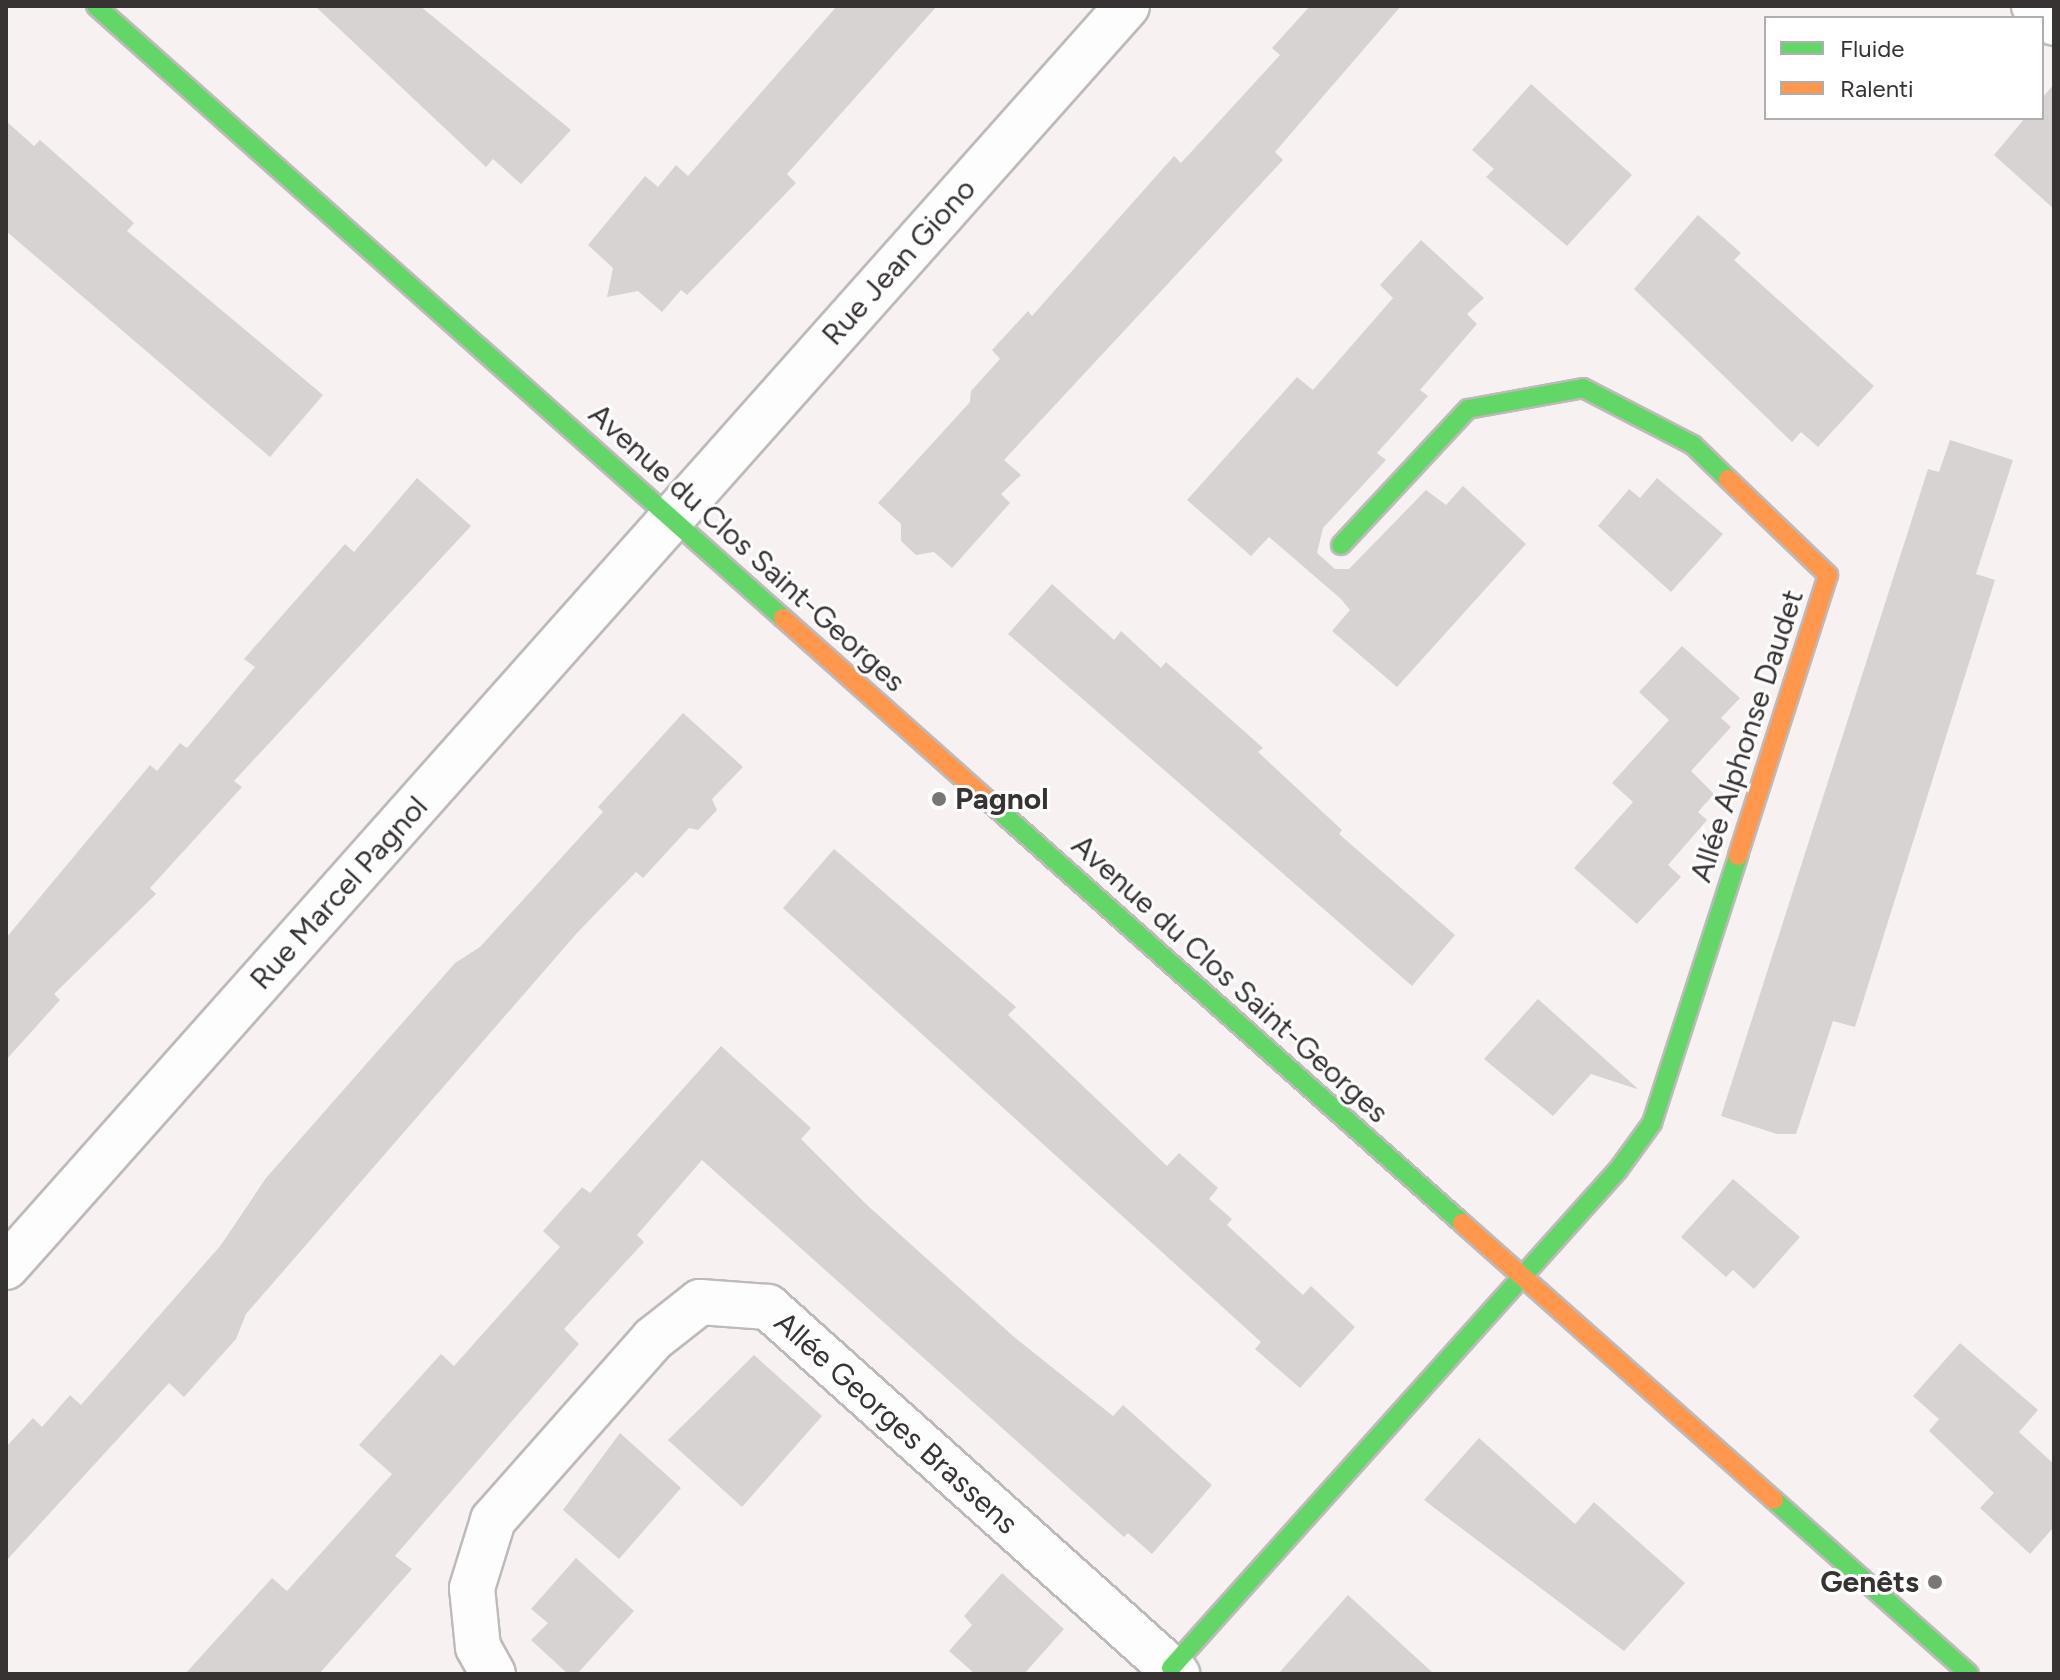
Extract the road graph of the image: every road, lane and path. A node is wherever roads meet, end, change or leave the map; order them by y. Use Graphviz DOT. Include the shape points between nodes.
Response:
graph roads {
  1 [pos="96,6"];
  2 [pos="1127,6"];
  3 [pos="2034,6"];
  4 [pos="2054,23"];
  5 [pos="672,518"];
  6 [pos="1341,545"];
  7 [pos="6,1267"];
  8 [pos="1522,1277"];
  9 [pos="1174,1671"];
  10 [pos="493,1674"];
  11 [pos="1969,1674"];
  1 -- 5 [label="street, Avenue du Clos Saint-Georges"];
  2 -- 5 [label="street, Rue Jean Giono"];
  3 -- 4 [label="street"];
  5 -- 7 [label="street, Rue Marcel Pagnol"];
  5 -- 8 [label="street, Avenue du Clos Saint-Georges"];
  6 -- 8 [label="street, Allée Alphonse Daudet" via="1468,409 1583,388 1693,445 1828,575 1652,1123"];
  8 -- 9 [label="street, Allée Georges Brassens"];
  8 -- 11 [label="street, Avenue du Clos Saint-Georges"];
  9 -- 10 [label="street, Allée Georges Brassens" via="768,1307 700,1302 653,1339 493,1520 472,1588 478,1647"];
}
